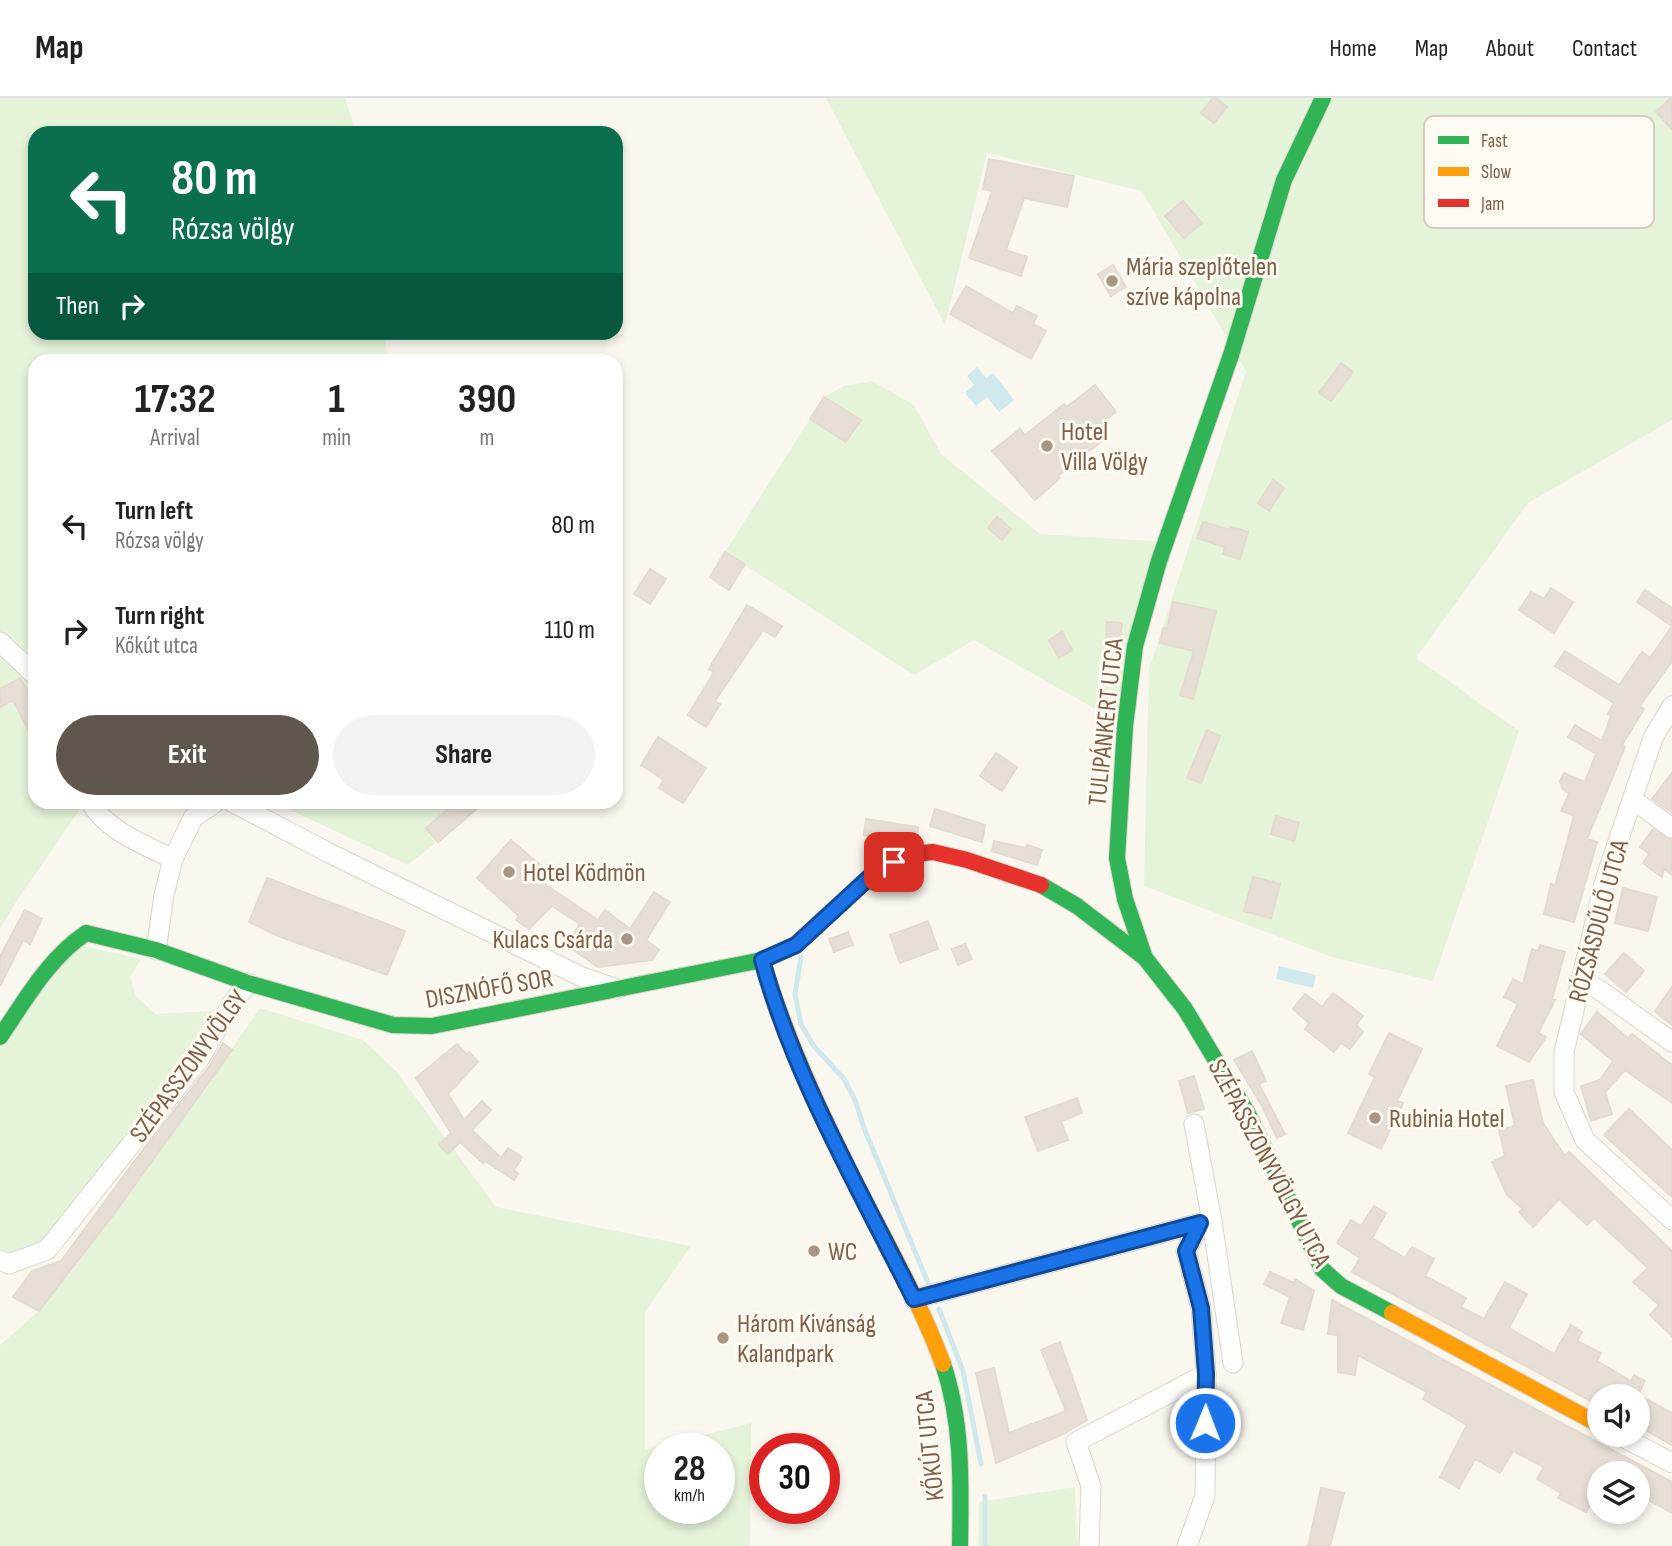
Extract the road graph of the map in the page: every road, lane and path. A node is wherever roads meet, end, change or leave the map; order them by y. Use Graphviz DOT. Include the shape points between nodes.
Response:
graph roads {
  1 [pos="1323,98"];
  2 [pos="0,642"];
  3 [pos="28,668"];
  4 [pos="1672,706"];
  5 [pos="1633,800"];
  6 [pos="96,809"];
  7 [pos="206,809"];
  8 [pos="245,809"];
  9 [pos="1672,828"];
  10 [pos="173,859"];
  11 [pos="156,950"];
  12 [pos="1145,958"];
  13 [pos="762,960"];
  14 [pos="1580,981"];
  15 [pos="248,983"];
  16 [pos="617,989"];
  17 [pos="0,1037"];
  18 [pos="1672,1042"];
  19 [pos="1194,1125"];
  20 [pos="1672,1220"];
  21 [pos="1206,1222"];
  22 [pos="0,1261"];
  23 [pos="914,1299"];
  24 [pos="1233,1363"];
  25 [pos="1206,1374"];
  26 [pos="1587,1417"];
  27 [pos="1642,1447"];
  28 [pos="1672,1463"];
  29 [pos="960,1546"];
  30 [pos="1088,1546"];
  31 [pos="1187,1546"];
  1 -- 12 [label="street, TULIPÁNKERT UTCA" via="1284,180 1135,646 1117,858"];
  2 -- 3 [label="street"];
  4 -- 5 [label="street, RÓZSÁSDŰLŐ UTCA" via="1653,738"];
  5 -- 9 [label="street"];
  5 -- 14 [label="street, RÓZSÁSDŰLŐ UTCA" via="1605,880"];
  6 -- 10 [label="street" via="133,839"];
  7 -- 10 [label="street" via="193,818"];
  8 -- 16 [label="street" via="582,977"];
  10 -- 11 [label="street"];
  11 -- 15 [label="street, SZÉPASSZONYVÖLGY"];
  11 -- 17 [label="street, SZÉPASSZONYVÖLGY" via="86,933 69,943"];
  12 -- 13 [label="street, SZÉPASSZONYVÖLGY UTCA" via="1037,882 933,852 914,854 873,874 796,945"];
  12 -- 26 [label="street, SZÉPASSZONYVÖLGY UTCA" via="1185,1009 1248,1114 1322,1269 1341,1286"];
  13 -- 16 [label="street"];
  13 -- 23 [label="street, KŐKÚT UTCA" via="786,1036"];
  14 -- 18 [label="street"];
  14 -- 20 [label="street, RÓZSÁSDŰLŐ UTCA" via="1564,1052 1563,1092 1585,1139"];
  15 -- 16 [label="street, DISZNÓFŐ SOR" via="393,1025 432,1026"];
  15 -- 22 [label="street, SZÉPASSZONYVÖLGY" via="200,1058 47,1250 9,1264"];
  19 -- 21 [label="street"];
  21 -- 23 [label="street"];
  21 -- 24 [label="street"];
  21 -- 25 [label="street" via="1186,1251 1201,1308"];
  23 -- 29 [label="street, KŐKÚT UTCA" via="945,1367 957,1424"];
  25 -- 30 [label="street" via="1076,1441 1091,1486"];
  25 -- 31 [label="street" via="1205,1496"];
  27 -- 28 [label="street"];
}
